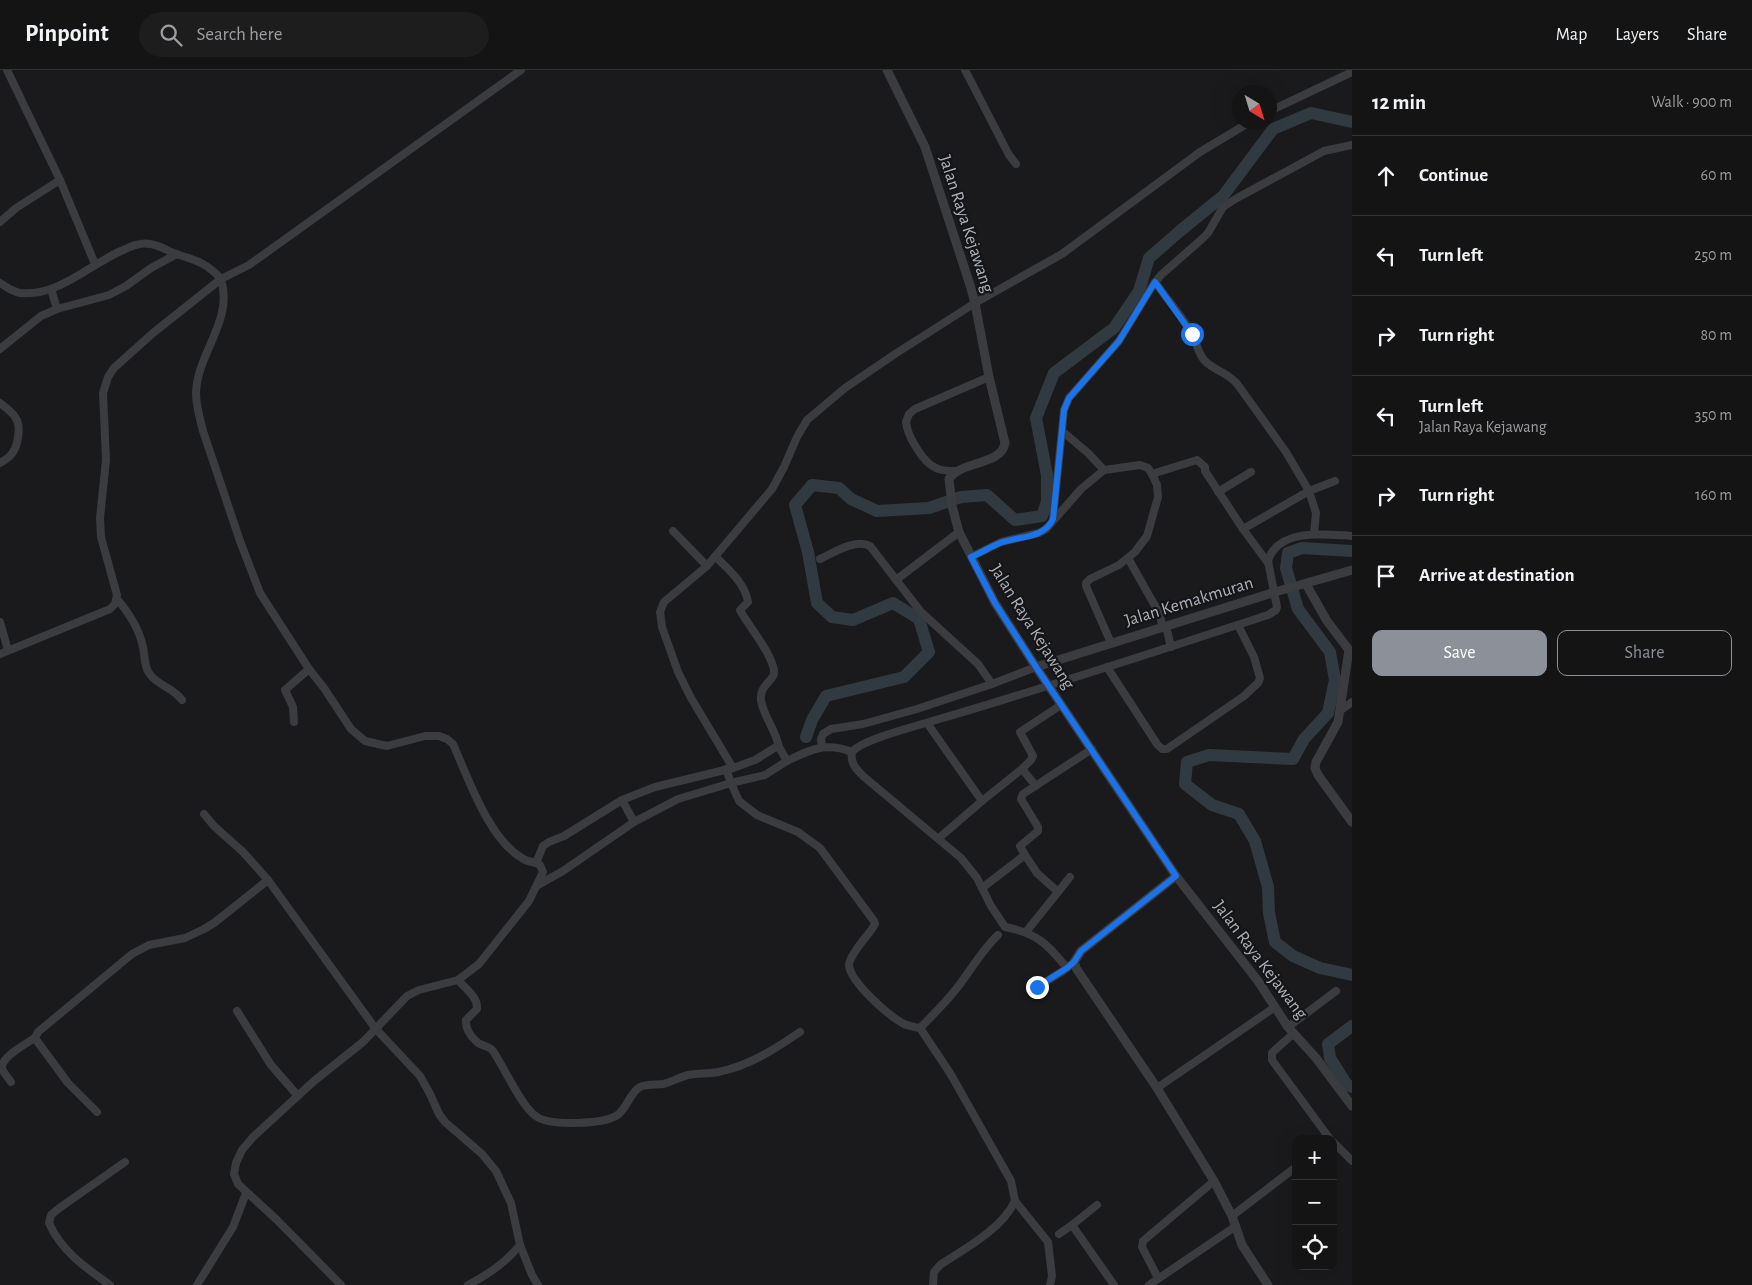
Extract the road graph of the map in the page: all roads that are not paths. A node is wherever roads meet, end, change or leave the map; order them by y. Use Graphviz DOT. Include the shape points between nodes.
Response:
graph roads {
  1 [pos="7,70"];
  2 [pos="521,70"];
  3 [pos="887,70"];
  4 [pos="965,70"];
  5 [pos="1352,72"];
  6 [pos="1277,109"];
  7 [pos="1237,130"];
  8 [pos="1352,145"];
  9 [pos="1016,164"];
  10 [pos="60,180"];
  11 [pos="0,222"];
  12 [pos="176,254"];
  13 [pos="94,262"];
  14 [pos="221,279"];
  15 [pos="1155,282"];
  16 [pos="0,283"];
  17 [pos="51,289"];
  18 [pos="975,303"];
  19 [pos="57,309"];
  20 [pos="0,348"];
  21 [pos="989,377"];
  22 [pos="0,403"];
  23 [pos="1062,431"];
  24 [pos="0,463"];
  25 [pos="1104,470"];
  26 [pos="956,471"];
  27 [pos="1251,472"];
  28 [pos="1152,474"];
  29 [pos="1335,481"];
  30 [pos="1309,491"];
  31 [pos="1218,492"];
  32 [pos="1053,519"];
  33 [pos="1243,528"];
  34 [pos="673,531"];
  35 [pos="959,532"];
  36 [pos="1314,533"];
  37 [pos="1352,536"];
  38 [pos="715,556"];
  39 [pos="971,557"];
  40 [pos="1128,558"];
  41 [pos="820,559"];
  42 [pos="1268,563"];
  43 [pos="705,564"];
  44 [pos="1352,570"];
  45 [pos="896,580"];
  46 [pos="1301,585"];
  47 [pos="1275,592"];
  48 [pos="117,599"];
  49 [pos="0,622"];
  50 [pos="1238,625"];
  51 [pos="1165,627"];
  52 [pos="1111,643"];
  53 [pos="1171,645"];
  54 [pos="8,650"];
  55 [pos="1350,653"];
  56 [pos="0,654"];
  57 [pos="1107,667"];
  58 [pos="1036,668"];
  59 [pos="309,669"];
  60 [pos="992,684"];
  61 [pos="1048,685"];
  62 [pos="182,700"];
  63 [pos="1352,702"];
  64 [pos="1061,705"];
  65 [pos="1341,710"];
  66 [pos="294,722"];
  67 [pos="927,723"];
  68 [pos="779,747"];
  69 [pos="822,747"];
  70 [pos="1092,749"];
  71 [pos="852,752"];
  72 [pos="787,760"];
  73 [pos="1022,769"];
  74 [pos="730,775"];
  75 [pos="1036,786"];
  76 [pos="982,801"];
  77 [pos="623,802"];
  78 [pos="204,814"];
  79 [pos="632,818"];
  80 [pos="1352,822"];
  81 [pos="939,838"];
  82 [pos="1025,855"];
  83 [pos="538,860"];
  84 [pos="1176,876"];
  85 [pos="1070,877"];
  86 [pos="268,880"];
  87 [pos="538,885"];
  88 [pos="982,888"];
  89 [pos="1058,892"];
  90 [pos="1026,932"];
  91 [pos="998,935"];
  92 [pos="1074,962"];
  93 [pos="1067,968"];
  94 [pos="458,980"];
  95 [pos="1037,987"];
  96 [pos="1336,991"];
  97 [pos="1275,1007"];
  98 [pos="236,1011"];
  99 [pos="374,1028"];
  100 [pos="920,1028"];
  101 [pos="1291,1030"];
  102 [pos="800,1032"];
  103 [pos="35,1038"];
  104 [pos="11,1082"];
  105 [pos="1157,1088"];
  106 [pos="298,1096"];
  107 [pos="1352,1106"];
  108 [pos="97,1112"];
  109 [pos="1327,1135"];
  110 [pos="1337,1146"];
  111 [pos="1352,1161"];
  112 [pos="125,1162"];
  113 [pos="1292,1170"];
  114 [pos="1214,1181"];
  115 [pos="246,1193"];
  116 [pos="1014,1200"];
  117 [pos="1096,1206"];
  118 [pos="1232,1216"];
  119 [pos="1072,1225"];
  120 [pos="1236,1226"];
  121 [pos="1059,1234"];
  122 [pos="520,1245"];
  123 [pos="1158,1278"];
  124 [pos="110,1285"];
  125 [pos="197,1285"];
  126 [pos="341,1285"];
  127 [pos="468,1285"];
  128 [pos="538,1285"];
  129 [pos="933,1285"];
  130 [pos="1050,1285"];
  131 [pos="1114,1285"];
  132 [pos="1149,1285"];
  133 [pos="1268,1285"];
  1 -- 10 [label="street"];
  2 -- 14 [label="street" via="249,266"];
  3 -- 18 [label="street, Jalan Raya Kejawang" via="925,147"];
  4 -- 9 [label="street"];
  5 -- 6 [label="street"];
  7 -- 18 [label="street" via="1200,152 1062,254"];
  8 -- 15 [label="street" via="1317,154 1223,207 1202,239"];
  10 -- 11 [label="street"];
  10 -- 13 [label="street"];
  12 -- 13 [label="street" via="150,244 139,244"];
  12 -- 14 [label="street" via="202,262"];
  12 -- 19 [label="street" via="109,294"];
  13 -- 17 [label="street" via="80,274"];
  14 -- 48 [label="street" via="153,334 108,377 103,393 106,460 100,518 101,537"];
  14 -- 59 [label="street" via="224,302 200,372 196,393 198,412 250,570 260,593"];
  15 -- 23 [label="street" via="1119,341 1069,398"];
  15 -- 30 [label="street" via="1190,330 1203,358 1231,376 1286,452"];
  16 -- 17 [label="street" via="19,293"];
  17 -- 19 [label="street"];
  18 -- 21 [label="street, Jalan Raya Kejawang"];
  18 -- 38 [label="street" via="844,388 818,409 797,437 772,489"];
  19 -- 20 [label="street" via="41,316"];
  21 -- 26 [label="street, Jalan Raya Kejawang" via="1004,449 994,458"];
  21 -- 26 [label="street" via="916,409 906,422 910,437 926,461 943,471"];
  22 -- 24 [label="street" via="16,417 18,423 14,451"];
  23 -- 25 [label="street"];
  23 -- 32 [label="street"];
  25 -- 28 [label="street" via="1140,465"];
  25 -- 32 [label="street"];
  26 -- 35 [label="street, Jalan Raya Kejawang" via="949,479 949,486"];
  27 -- 31 [label="street"];
  28 -- 31 [label="street" via="1198,460"];
  28 -- 40 [label="street" via="1158,497 1151,525 1143,544"];
  29 -- 30 [label="street"];
  30 -- 33 [label="street"];
  30 -- 36 [label="street" via="1316,513"];
  31 -- 33 [label="street"];
  32 -- 39 [label="street" via="1039,533 1001,542"];
  33 -- 42 [label="street"];
  34 -- 43 [label="street"];
  35 -- 39 [label="street, Jalan Raya Kejawang"];
  35 -- 45 [label="street"];
  36 -- 37 [label="street"];
  36 -- 42 [label="street" via="1285,540 1270,555"];
  38 -- 43 [label="street"];
  38 -- 68 [label="street" via="735,576 747,598 748,602 740,610 774,672 763,689 761,700"];
  39 -- 58 [label="street, Jalan Raya Kejawang" via="995,603"];
  40 -- 51 [label="street"];
  40 -- 52 [label="street" via="1086,583"];
  41 -- 45 [label="street" via="857,544 866,544"];
  42 -- 47 [label="street"];
  43 -- 74 [label="street" via="664,602 660,612 678,672"];
  44 -- 46 [label="street, Jalan Kemakmuran"];
  45 -- 60 [label="street" via="921,612 972,658"];
  46 -- 47 [label="street, Jalan Kemakmuran"];
  46 -- 55 [label="street"];
  47 -- 50 [label="street" via="1276,610"];
  47 -- 51 [label="street, Jalan Kemakmuran"];
  48 -- 54 [label="street" via="110,609"];
  48 -- 62 [label="street" via="133,620 147,671"];
  49 -- 54 [label="street"];
  50 -- 53 [label="street"];
  50 -- 57 [label="street" via="1254,657 1260,678 1258,683 1254,689 1167,749 1157,744"];
  51 -- 52 [label="street, Jalan Kemakmuran"];
  51 -- 53 [label="street"];
  52 -- 58 [label="street, Jalan Kemakmuran"];
  53 -- 57 [label="street"];
  54 -- 56 [label="street"];
  55 -- 65 [label="street"];
  57 -- 61 [label="street"];
  58 -- 60 [label="street"];
  58 -- 61 [label="street, Jalan Raya Kejawang"];
  59 -- 66 [label="street" via="285,690 293,708"];
  59 -- 83 [label="street" via="351,729 365,741 387,746 432,736 447,739 453,744 497,836 523,859"];
  60 -- 69 [label="street" via="863,724 831,730 823,734"];
  61 -- 64 [label="street, Jalan Raya Kejawang"];
  61 -- 67 [label="street"];
  63 -- 65 [label="street"];
  64 -- 70 [label="street, Jalan Raya Kejawang"];
  64 -- 73 [label="street" via="1020,732 1033,756"];
  65 -- 80 [label="street" via="1338,722 1318,756 1316,768"];
  67 -- 71 [label="street" via="860,745"];
  67 -- 76 [label="street"];
  68 -- 72 [label="street"];
  68 -- 74 [label="street"];
  69 -- 71 [label="street" via="834,746"];
  69 -- 72 [label="street"];
  70 -- 75 [label="street"];
  70 -- 84 [label="street, Jalan Raya Kejawang"];
  71 -- 81 [label="street" via="853,765 863,776"];
  72 -- 74 [label="street" via="765,775"];
  73 -- 75 [label="street"];
  73 -- 76 [label="street"];
  74 -- 77 [label="street" via="655,787"];
  74 -- 79 [label="street"];
  74 -- 100 [label="street" via="739,801 757,815 798,832 820,848 875,922 849,963 852,974 873,1000 891,1015"];
  75 -- 82 [label="street" via="1021,798 1038,828 1020,846"];
  76 -- 81 [label="street"];
  77 -- 79 [label="street"];
  77 -- 83 [label="street" via="543,846"];
  78 -- 86 [label="street"];
  79 -- 87 [label="street" via="563,871"];
  81 -- 88 [label="street" via="969,866"];
  82 -- 88 [label="street"];
  82 -- 89 [label="street" via="1037,873"];
  83 -- 87 [label="street" via="543,872"];
  84 -- 92 [label="street" via="1081,951"];
  84 -- 97 [label="street, Jalan Raya Kejawang"];
  85 -- 89 [label="street"];
  86 -- 99 [label="street"];
  86 -- 103 [label="street" via="204,929 185,938 149,945 132,954 38,1032"];
  87 -- 94 [label="street" via="479,964"];
  88 -- 90 [label="street" via="1004,927"];
  89 -- 90 [label="street"];
  90 -- 93 [label="street" via="1046,944"];
  91 -- 100 [label="street" via="958,988"];
  92 -- 93 [label="street"];
  92 -- 105 [label="street"];
  93 -- 95 [label="street"];
  94 -- 99 [label="street" via="407,996"];
  94 -- 102 [label="street" via="477,1001 477,1009 466,1020 466,1028 479,1044 493,1051 532,1113 544,1120 590,1122 617,1116 641,1087 736,1067 776,1049"];
  96 -- 101 [label="street"];
  97 -- 101 [label="street, Jalan Raya Kejawang"];
  97 -- 105 [label="street"];
  98 -- 106 [label="street" via="271,1065"];
  99 -- 106 [label="street" via="363,1042"];
  99 -- 122 [label="street" via="420,1076 445,1122 482,1154 496,1171 511,1203"];
  100 -- 116 [label="street" via="950,1073 1011,1181"];
  101 -- 107 [label="street, Jalan Raya Kejawang"];
  101 -- 109 [label="street" via="1272,1053 1272,1060"];
  103 -- 104 [label="street" via="3,1063 4,1072"];
  103 -- 108 [label="street" via="68,1083"];
  105 -- 114 [label="street"];
  106 -- 115 [label="street" via="242,1150 234,1174"];
  110 -- 111 [label="street"];
  112 -- 124 [label="street" via="58,1208 49,1223 52,1232 78,1261"];
  113 -- 118 [label="street"];
  114 -- 118 [label="street"];
  114 -- 123 [label="street" via="1142,1241"];
  115 -- 125 [label="street" via="233,1227"];
  115 -- 126 [label="street"];
  116 -- 129 [label="street" via="1002,1222 940,1265 934,1272"];
  116 -- 130 [label="street" via="1048,1242"];
  117 -- 119 [label="street"];
  118 -- 120 [label="street"];
  119 -- 121 [label="street"];
  119 -- 131 [label="street"];
  120 -- 123 [label="street"];
  120 -- 133 [label="street" via="1242,1245"];
  122 -- 127 [label="street" via="497,1269"];
  122 -- 128 [label="street"];
  123 -- 132 [label="street"];
}
